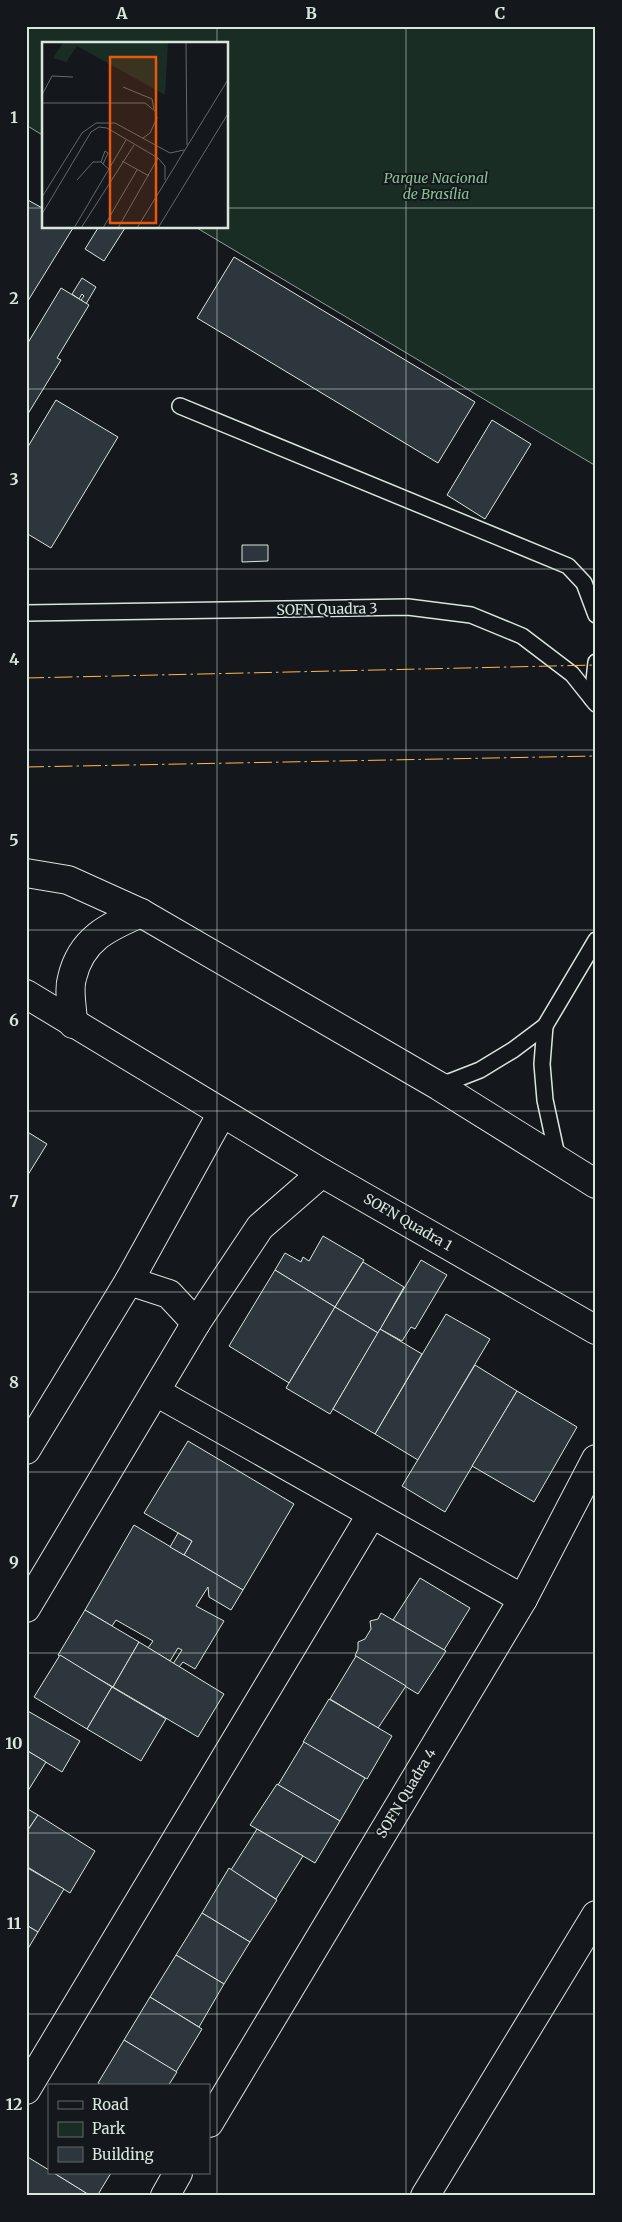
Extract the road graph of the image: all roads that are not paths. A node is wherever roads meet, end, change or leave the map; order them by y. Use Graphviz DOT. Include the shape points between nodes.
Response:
graph roads {
  1 [pos="180,406"];
  2 [pos="26,612"];
  3 [pos="596,615"];
  4 [pos="596,662"];
  5 [pos="594,701"];
  6 [pos="26,873"];
  7 [pos="141,913"];
  8 [pos="596,940"];
  9 [pos="26,994"];
  10 [pos="73,1024"];
  11 [pos="545,1026"];
  12 [pos="439,1086"];
  13 [pos="222,1113"];
  14 [pos="558,1160"];
  15 [pos="322,1173"];
  16 [pos="596,1184"];
  17 [pos="128,1281"];
  18 [pos="592,1320"];
  19 [pos="196,1323"];
  20 [pos="156,1392"];
  21 [pos="26,1450"];
  22 [pos="593,1470"];
  23 [pos="371,1515"];
  24 [pos="523,1599"];
  25 [pos="26,1608"];
  26 [pos="596,1915"];
  27 [pos="26,2090"];
  28 [pos="210,2121"];
  29 [pos="177,2174"];
  30 [pos="165,2196"];
  31 [pos="425,2196"];
  1 -- 3 [label="lane" via="568,566 584,583"];
  2 -- 5 [label="lane, SOFN Quadra 3" via="408,608 471,615 522,636 572,674"];
  4 -- 5 [label="lane"];
  6 -- 7 [label="main road" via="68,880"];
  7 -- 10 [label="main road" via="109,926 86,946 71,979"];
  7 -- 12 [label="main road"];
  8 -- 11 [label="lane"];
  9 -- 10 [label="main road, SOFN Quadra 1"];
  10 -- 13 [label="main road, SOFN Quadra 1"];
  11 -- 12 [label="lane" via="480,1070"];
  11 -- 14 [label="lane" via="542,1064 545,1100"];
  12 -- 14 [label="main road"];
  13 -- 15 [label="main road, SOFN Quadra 1"];
  13 -- 17 [label="main road"];
  14 -- 16 [label="main road"];
  15 -- 18 [label="main road, SOFN Quadra 1"];
  15 -- 19 [label="main road" via="260,1227"];
  17 -- 19 [label="main road" via="169,1294"];
  17 -- 21 [label="main road"];
  19 -- 20 [label="main road"];
  20 -- 23 [label="main road"];
  20 -- 25 [label="main road"];
  22 -- 24 [label="main road, SOFN Quadra 4"];
  23 -- 24 [label="main road"];
  23 -- 27 [label="main road"];
  24 -- 28 [label="main road, SOFN Quadra 4"];
  26 -- 31 [label="main road"];
  29 -- 30 [label="main road"];
}
